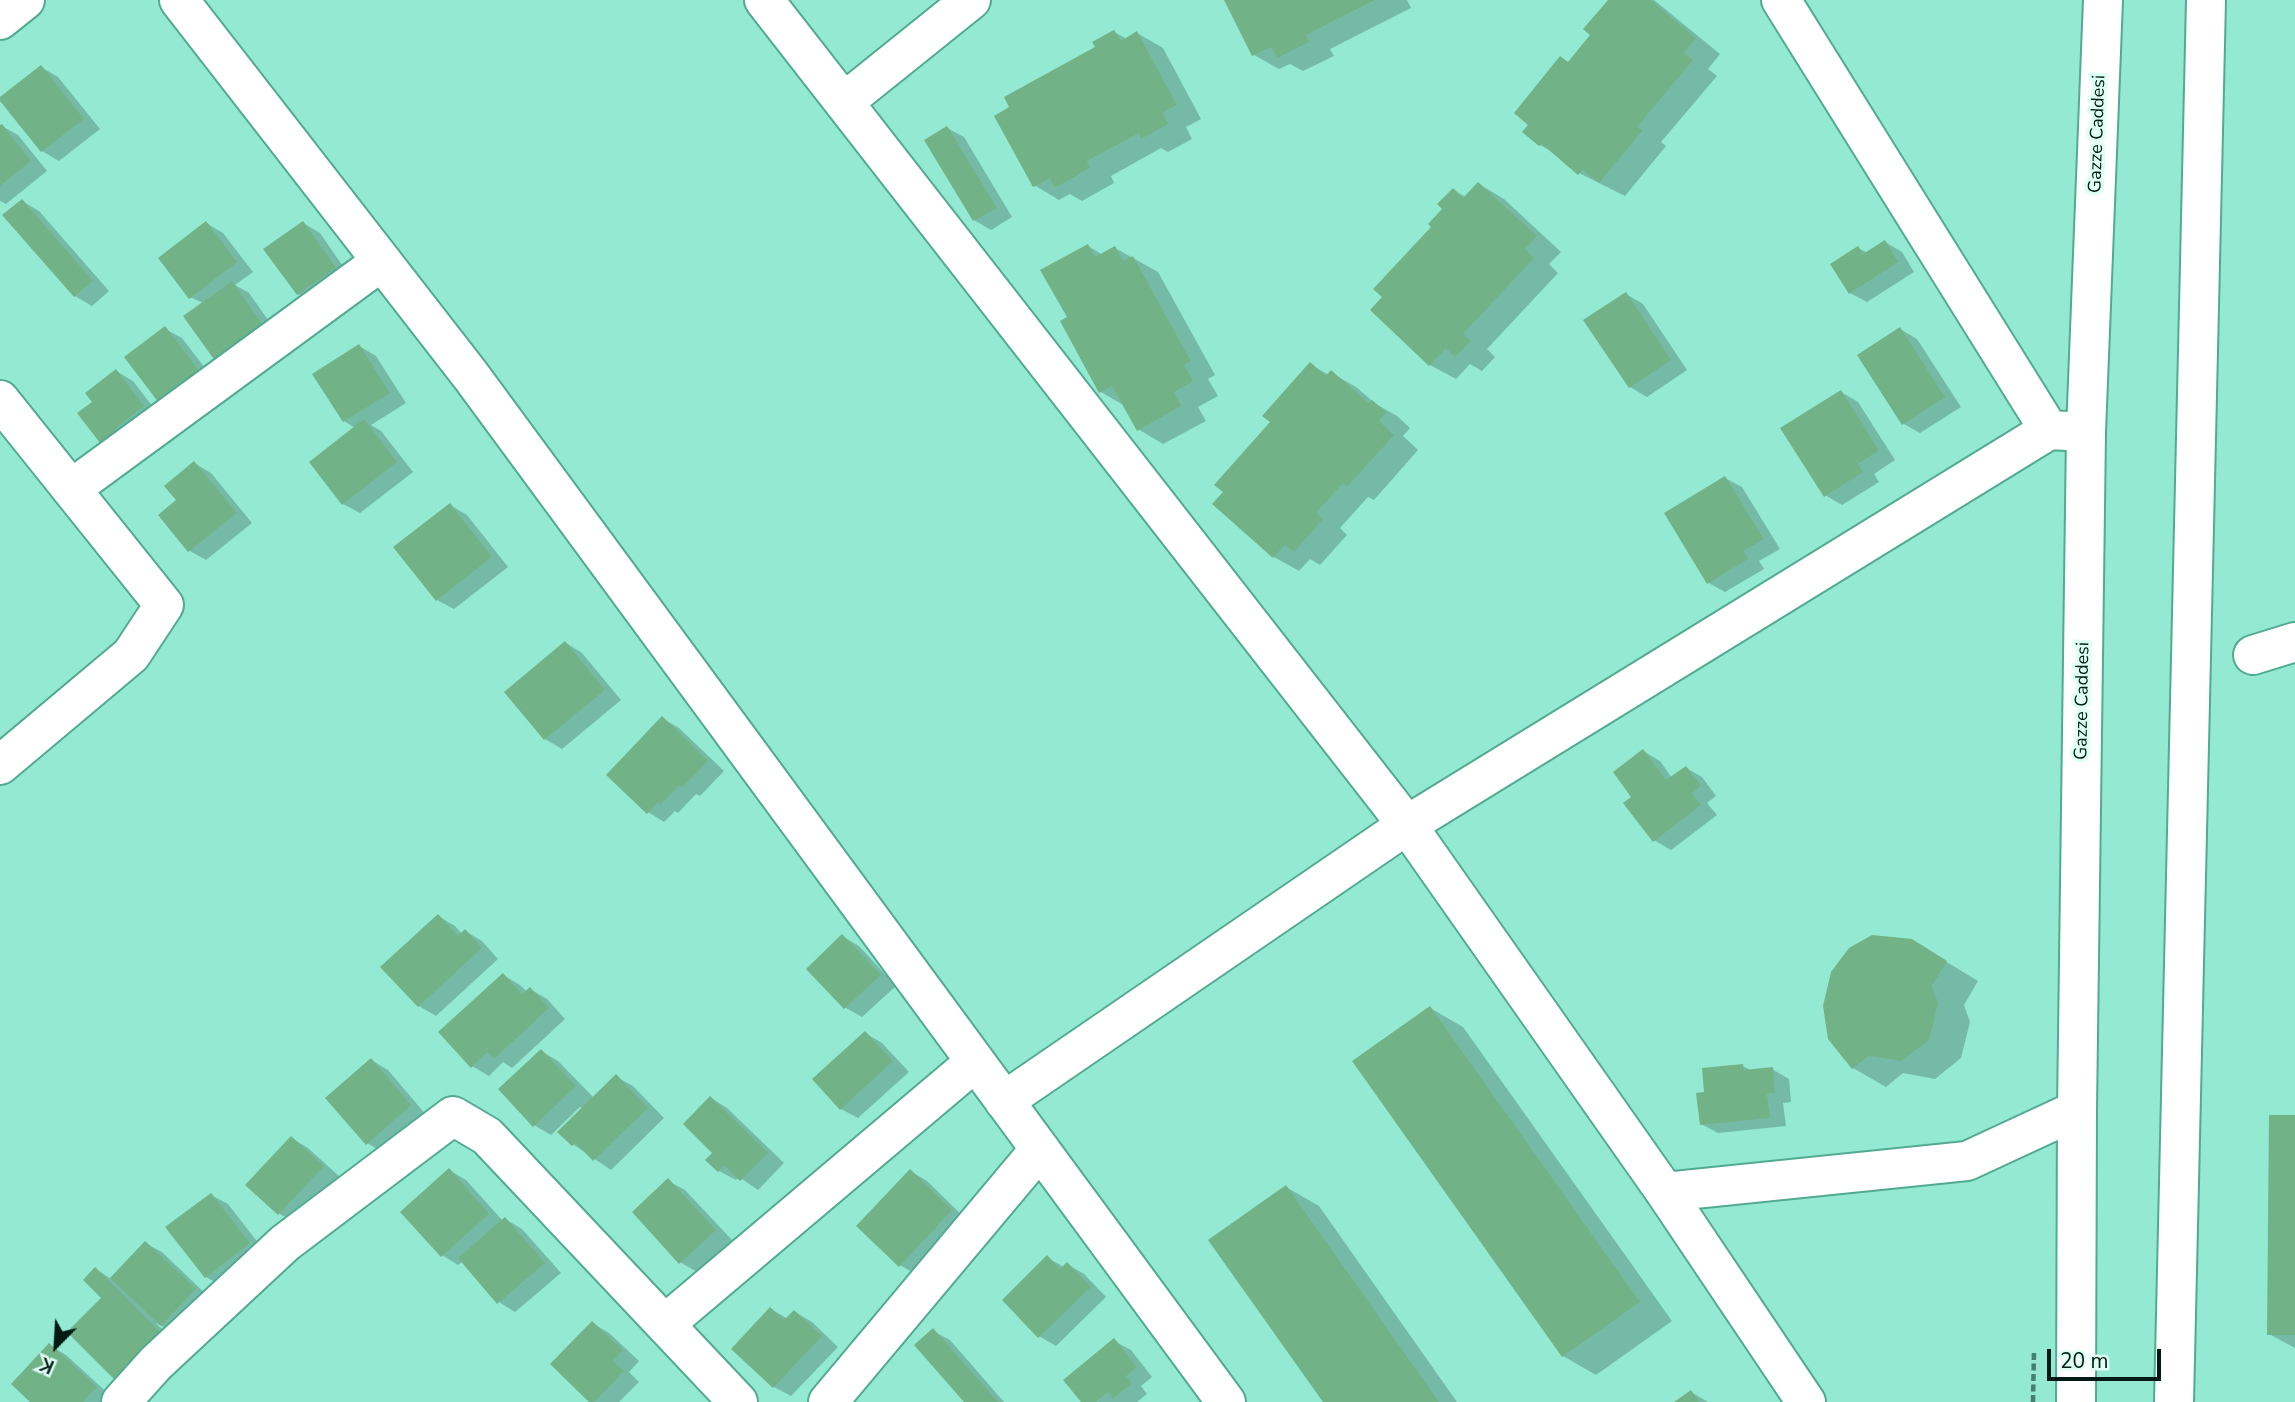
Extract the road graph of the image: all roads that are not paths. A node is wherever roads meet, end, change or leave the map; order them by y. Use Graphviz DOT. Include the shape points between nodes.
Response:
graph roads {
  1 [pos="25,0"];
  2 [pos="180,0"];
  3 [pos="764,0"];
  4 [pos="971,0"];
  5 [pos="1781,0"];
  6 [pos="2104,0"];
  7 [pos="2206,0"];
  8 [pos="0,20"];
  9 [pos="844,102"];
  10 [pos="382,261"];
  11 [pos="0,400"];
  12 [pos="2049,430"];
  13 [pos="2087,432"];
  14 [pos="71,489"];
  15 [pos="2295,642"];
  16 [pos="2253,655"];
  17 [pos="0,765"];
  18 [pos="1407,825"];
  19 [pos="975,1062"];
  20 [pos="1004,1101"];
  21 [pos="2077,1110"];
  22 [pos="1040,1149"];
  23 [pos="1665,1192"];
  24 [pos="665,1324"];
  25 [pos="121,1402"];
  26 [pos="738,1402"];
  27 [pos="828,1402"];
  28 [pos="1226,1402"];
  29 [pos="1806,1402"];
  30 [pos="2076,1402"];
  31 [pos="2174,1402"];
  1 -- 8 [label="street"];
  2 -- 10 [label="street"];
  3 -- 9 [label="street"];
  4 -- 9 [label="street"];
  5 -- 12 [label="street"];
  6 -- 13 [label="street, Gazze Caddesi"];
  7 -- 31 [label="street"];
  9 -- 18 [label="street"];
  10 -- 14 [label="street"];
  10 -- 19 [label="street"];
  11 -- 14 [label="street"];
  12 -- 13 [label="street"];
  12 -- 18 [label="street"];
  13 -- 21 [label="street, Gazze Caddesi"];
  14 -- 17 [label="street" via="164,605 131,655"];
  15 -- 16 [label="street"];
  18 -- 20 [label="street"];
  18 -- 23 [label="street"];
  19 -- 20 [label="street"];
  19 -- 24 [label="street"];
  20 -- 22 [label="street"];
  21 -- 23 [label="street" via="1967,1161"];
  21 -- 30 [label="street, Gazze Caddesi"];
  22 -- 27 [label="street"];
  22 -- 28 [label="street"];
  23 -- 29 [label="street"];
  24 -- 25 [label="street" via="487,1136 453,1116 285,1243 156,1363"];
  24 -- 26 [label="street"];
}
